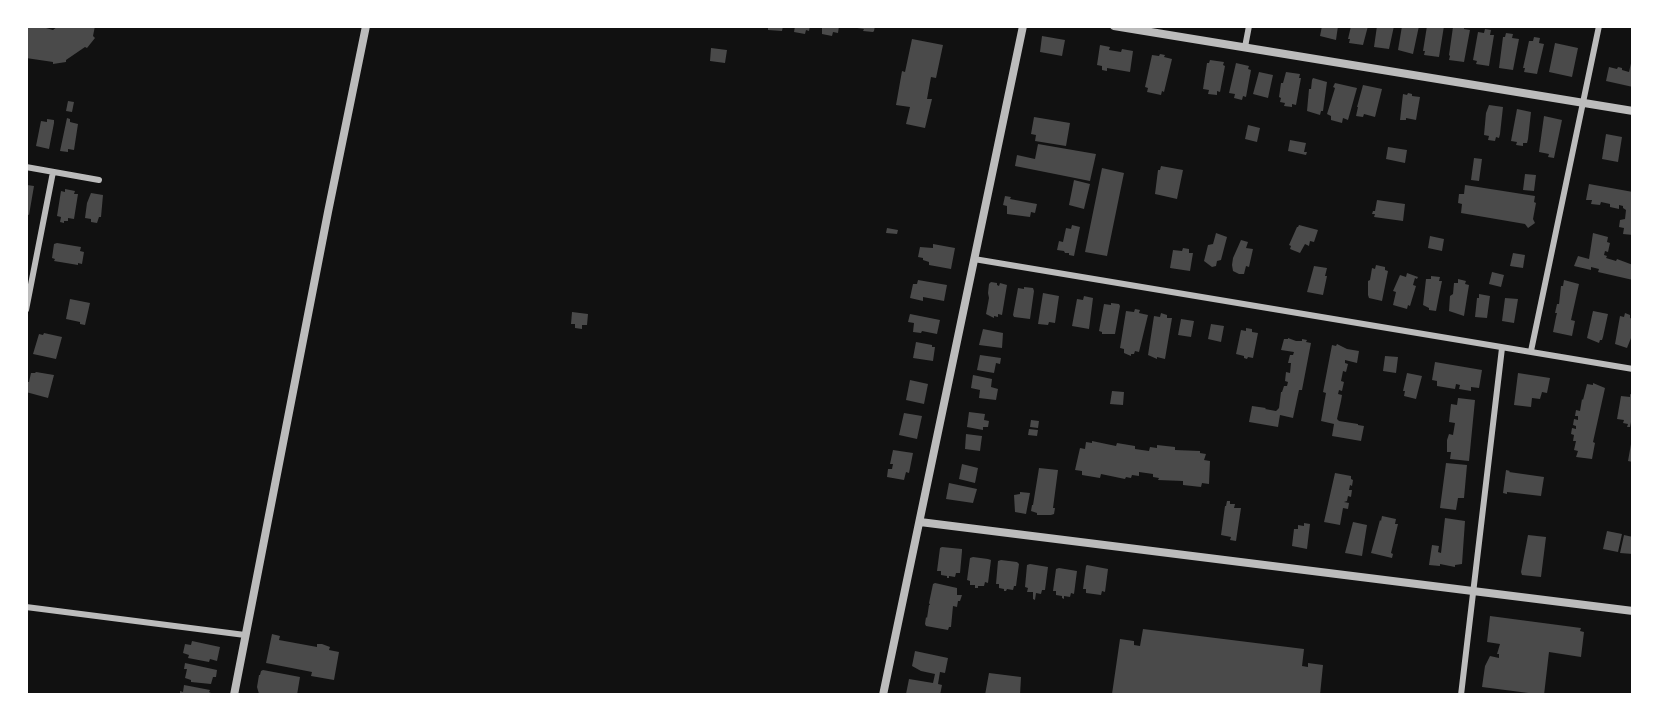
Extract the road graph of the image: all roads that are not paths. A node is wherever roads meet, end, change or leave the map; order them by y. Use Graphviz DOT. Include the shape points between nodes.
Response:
graph roads {
  1 [pos="366,26"];
  2 [pos="1023,26"];
  3 [pos="1114,26"];
  4 [pos="1249,26"];
  5 [pos="1599,26"];
  6 [pos="1245,47"];
  7 [pos="1583,103"];
  8 [pos="1633,111"];
  9 [pos="26,167"];
  10 [pos="53,172"];
  11 [pos="99,180"];
  12 [pos="974,259"];
  13 [pos="26,310"];
  14 [pos="1502,348"];
  15 [pos="1531,351"];
  16 [pos="1633,369"];
  17 [pos="920,522"];
  18 [pos="1473,591"];
  19 [pos="26,607"];
  20 [pos="1633,611"];
  21 [pos="245,635"];
  22 [pos="234,695"];
  23 [pos="883,695"];
  24 [pos="1461,695"];
  1 -- 21 [label="street"];
  2 -- 12 [label="street"];
  3 -- 6 [label="street"];
  4 -- 6 [label="street"];
  5 -- 7 [label="street"];
  6 -- 7 [label="street"];
  7 -- 8 [label="street"];
  7 -- 15 [label="street"];
  9 -- 10 [label="street"];
  10 -- 11 [label="street"];
  10 -- 13 [label="street"];
  12 -- 14 [label="street"];
  12 -- 17 [label="street"];
  14 -- 15 [label="street"];
  14 -- 18 [label="street"];
  15 -- 16 [label="street"];
  17 -- 18 [label="street"];
  17 -- 23 [label="street"];
  18 -- 20 [label="street"];
  18 -- 24 [label="street"];
  19 -- 21 [label="street"];
  21 -- 22 [label="street"];
}
